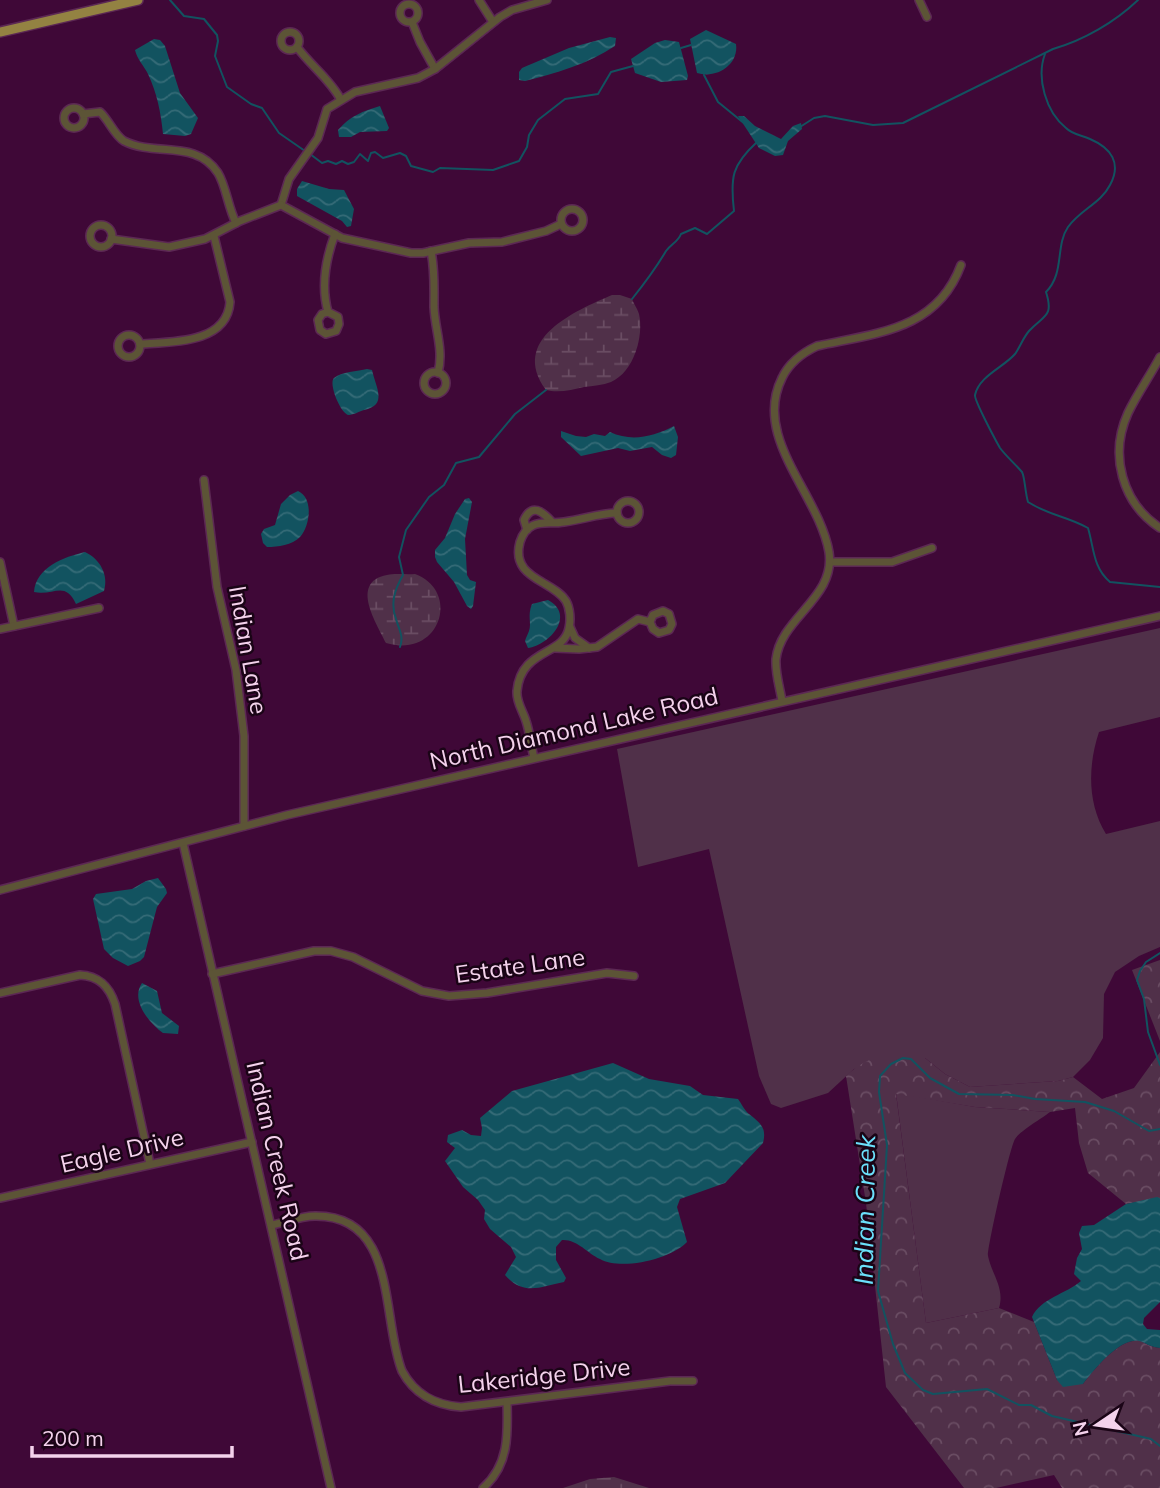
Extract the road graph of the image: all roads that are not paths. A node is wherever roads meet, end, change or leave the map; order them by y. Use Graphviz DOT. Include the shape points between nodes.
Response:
graph roads {
  1 [pos="137,0"];
  2 [pos="479,0"];
  3 [pos="547,0"];
  4 [pos="919,0"];
  5 [pos="928,17"];
  6 [pos="412,22"];
  7 [pos="493,22"];
  8 [pos="0,32"];
  9 [pos="297,47"];
  10 [pos="435,69"];
  11 [pos="341,100"];
  12 [pos="83,114"];
  13 [pos="281,205"];
  14 [pos="236,223"];
  15 [pos="561,224"];
  16 [pos="335,234"];
  17 [pos="214,236"];
  18 [pos="111,239"];
  19 [pos="431,251"];
  20 [pos="961,265"];
  21 [pos="328,312"];
  22 [pos="140,344"];
  23 [pos="1160,357"];
  24 [pos="438,373"];
  25 [pos="1150,376"];
  26 [pos="1160,381"];
  27 [pos="204,480"];
  28 [pos="617,513"];
  29 [pos="552,522"];
  30 [pos="1160,528"];
  31 [pos="527,530"];
  32 [pos="932,548"];
  33 [pos="0,562"];
  34 [pos="830,562"];
  35 [pos="99,608"];
  36 [pos="1160,616"];
  37 [pos="650,622"];
  38 [pos="13,626"];
  39 [pos="570,627"];
  40 [pos="0,629"];
  41 [pos="553,648"];
  42 [pos="589,648"];
  43 [pos="782,701"];
  44 [pos="534,758"];
  45 [pos="244,826"];
  46 [pos="183,843"];
  47 [pos="0,890"];
  48 [pos="212,974"];
  49 [pos="634,976"];
  50 [pos="0,993"];
  51 [pos="252,1142"];
  52 [pos="150,1164"];
  53 [pos="0,1198"];
  54 [pos="272,1225"];
  55 [pos="693,1381"];
  56 [pos="507,1402"];
  57 [pos="331,1488"];
  58 [pos="483,1488"];
  1 -- 8 [label="main road"];
  2 -- 7 [label="street"];
  3 -- 7 [label="street" via="512,10"];
  4 -- 5 [label="street"];
  6 -- 10 [label="street"];
  7 -- 10 [label="street"];
  9 -- 11 [label="street"];
  10 -- 11 [label="street"];
  11 -- 13 [label="street" via="327,109 318,138 284,190"];
  12 -- 14 [label="street" via="100,112 126,142 200,156 219,174"];
  13 -- 14 [label="street"];
  13 -- 16 [label="street"];
  14 -- 17 [label="street"];
  15 -- 19 [label="street" via="502,242"];
  16 -- 19 [label="street" via="411,253"];
  16 -- 21 [label="street" via="326,273"];
  17 -- 18 [label="street" via="169,247"];
  17 -- 22 [label="street" via="230,302 222,325 197,337"];
  19 -- 24 [label="street" via="441,351"];
  20 -- 34 [label="street" via="942,301 922,315 887,331 807,351 789,366 776,390 774,420 780,441 823,531"];
  23 -- 25 [label="street"];
  25 -- 26 [label="street"];
  25 -- 30 [label="street" via="1123,426 1119,461 1135,503"];
  27 -- 45 [label="street, Indian Lane" via="217,587 241,710"];
  28 -- 29 [label="street"];
  29 -- 31 [label="street" via="543,521"];
  29 -- 31 [label="street" via="533,510 524,520"];
  31 -- 39 [label="street" via="519,548 524,569 561,595"];
  32 -- 34 [label="street" via="892,562"];
  33 -- 38 [label="street"];
  34 -- 43 [label="street" via="814,601 780,644 776,669"];
  35 -- 38 [label="street"];
  36 -- 43 [label="street, North Diamond Lake Road"];
  37 -- 42 [label="street" via="638,619"];
  38 -- 40 [label="street"];
  39 -- 41 [label="street"];
  39 -- 42 [label="street" via="575,638"];
  41 -- 42 [label="street"];
  41 -- 44 [label="street" via="530,660 517,690"];
  43 -- 44 [label="street, North Diamond Lake Road"];
  44 -- 45 [label="street, North Diamond Lake Road"];
  45 -- 46 [label="street, North Diamond Lake Road"];
  46 -- 47 [label="street, North Diamond Lake Road"];
  46 -- 48 [label="street, Indian Creek Road"];
  48 -- 49 [label="street, Estate Lane" via="331,951 363,960 422,992 449,996 607,973"];
  48 -- 51 [label="street, Indian Creek Road"];
  50 -- 52 [label="street" via="80,975 96,979 109,990"];
  51 -- 52 [label="street, Eagle Drive"];
  51 -- 54 [label="street, Indian Creek Road"];
  52 -- 53 [label="street, Eagle Drive"];
  54 -- 56 [label="street, Lakeridge Drive" via="323,1216 361,1233 379,1258 399,1363 412,1386 434,1402 450,1406"];
  54 -- 57 [label="street, Indian Creek Road"];
  55 -- 56 [label="street, Lakeridge Drive"];
  56 -- 58 [label="street" via="504,1457"];
}
